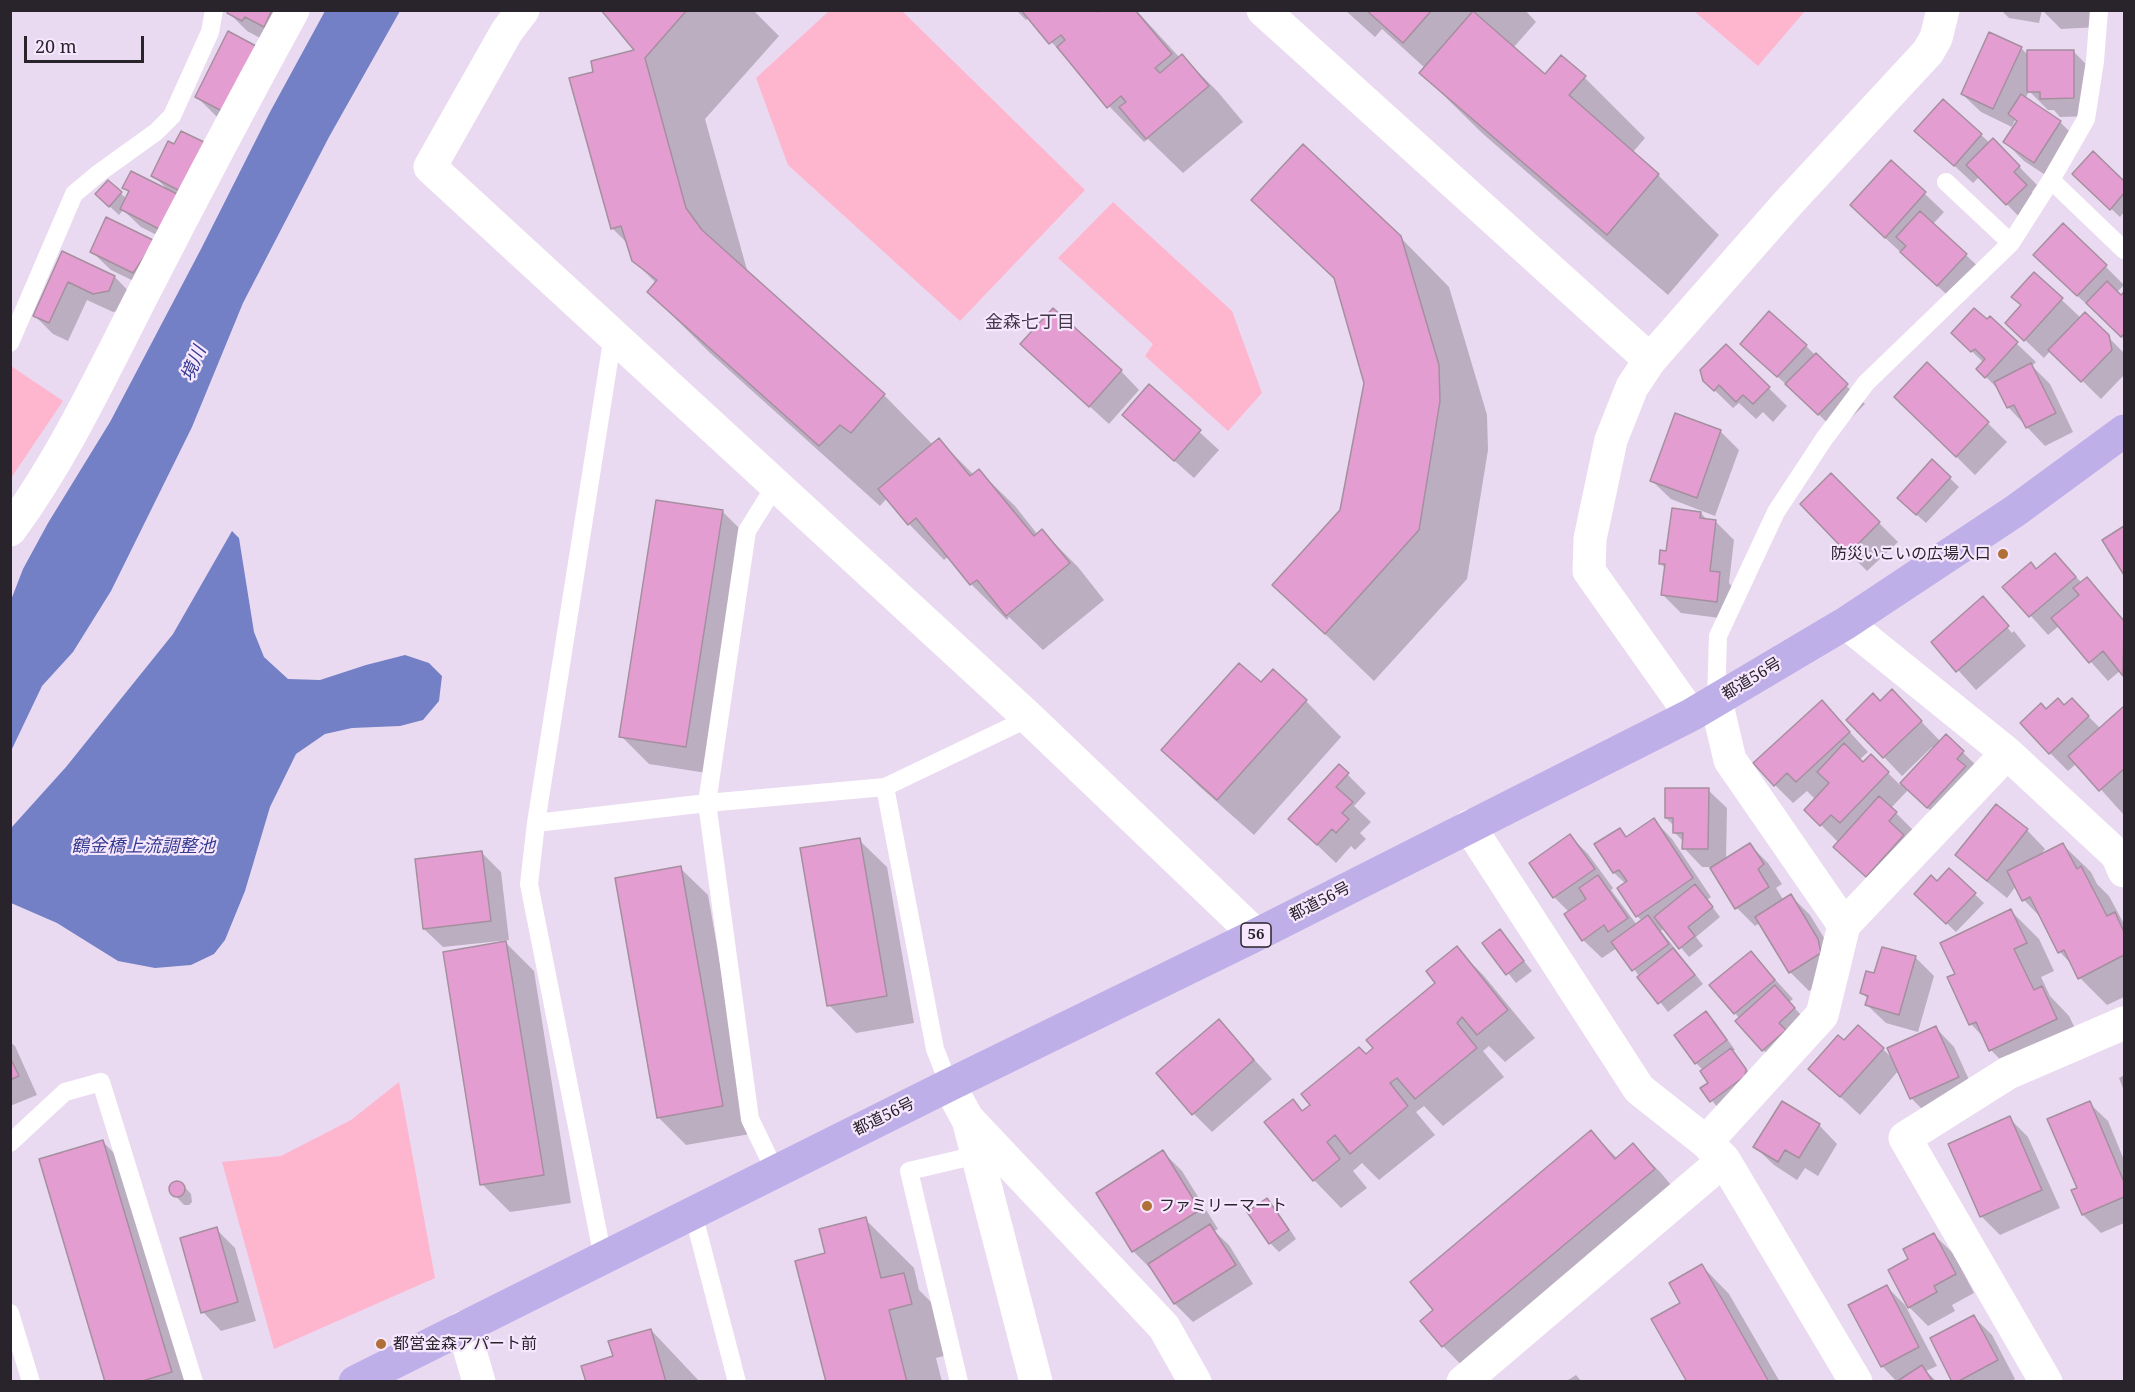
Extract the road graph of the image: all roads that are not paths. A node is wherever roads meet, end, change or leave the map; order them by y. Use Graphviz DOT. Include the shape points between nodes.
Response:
graph roads {
  1 [pos="214,10"];
  2 [pos="293,10"];
  3 [pos="523,10"];
  4 [pos="1263,10"];
  5 [pos="1943,10"];
  6 [pos="2099,10"];
  7 [pos="2051,180"];
  8 [pos="1946,182"];
  9 [pos="2010,243"];
  10 [pos="2124,250"];
  11 [pos="613,336"];
  12 [pos="10,343"];
  13 [pos="1650,360"];
  14 [pos="2124,432"];
  15 [pos="775,486"];
  16 [pos="10,530"];
  17 [pos="1846,623"];
  18 [pos="1703,708"];
  19 [pos="1029,718"];
  20 [pos="2007,753"];
  21 [pos="885,787"];
  22 [pos="707,803"];
  23 [pos="536,823"];
  24 [pos="1469,826"];
  25 [pos="2124,871"];
  26 [pos="1844,925"];
  27 [pos="1256,935"];
  28 [pos="2124,1023"];
  29 [pos="949,1085"];
  30 [pos="967,1118"];
  31 [pos="10,1143"];
  32 [pos="1715,1151"];
  33 [pos="977,1155"];
  34 [pos="775,1171"];
  35 [pos="693,1213"];
  36 [pos="603,1258"];
  37 [pos="10,1313"];
  38 [pos="463,1328"];
  39 [pos="31,1382"];
  40 [pos="194,1382"];
  41 [pos="355,1382"];
  42 [pos="479,1382"];
  43 [pos="737,1382"];
  44 [pos="959,1382"];
  45 [pos="1036,1382"];
  46 [pos="1195,1382"];
  47 [pos="1463,1382"];
  48 [pos="1856,1382"];
  49 [pos="2046,1382"];
  1 -- 12 [label="lane" via="210,32 172,116 74,194"];
  2 -- 16 [label="street" via="78,419 37,494"];
  3 -- 11 [label="street" via="430,166"];
  4 -- 13 [label="street"];
  5 -- 13 [label="street" via="1928,52"];
  6 -- 7 [label="lane" via="2086,119"];
  7 -- 9 [label="lane"];
  7 -- 10 [label="lane"];
  8 -- 9 [label="lane"];
  9 -- 18 [label="lane" via="1866,383 1824,439 1776,512 1718,636"];
  11 -- 15 [label="street"];
  11 -- 23 [label="lane"];
  13 -- 18 [label="street" via="1632,387 1611,441 1590,539 1589,571"];
  14 -- 17 [label="main road, 都道56号 / 56"];
  15 -- 19 [label="street"];
  15 -- 22 [label="lane" via="747,531"];
  17 -- 18 [label="main road, 都道56号 / 56"];
  17 -- 20 [label="street"];
  18 -- 24 [label="main road, 都道56号 / 56"];
  18 -- 26 [label="street" via="1730,760"];
  19 -- 21 [label="lane"];
  19 -- 27 [label="street"];
  20 -- 25 [label="street" via="2117,855"];
  20 -- 26 [label="street"];
  21 -- 22 [label="lane"];
  21 -- 29 [label="lane" via="935,1049"];
  22 -- 23 [label="lane"];
  22 -- 34 [label="lane" via="750,1119"];
  23 -- 36 [label="lane" via="530,884"];
  24 -- 27 [label="main road, 都道56号 / 56"];
  24 -- 32 [label="street" via="1639,1089"];
  26 -- 32 [label="street" via="1822,1015"];
  27 -- 29 [label="main road, 都道56号 / 56"];
  28 -- 49 [label="street" via="2008,1073 1905,1138"];
  29 -- 30 [label="street"];
  29 -- 34 [label="main road, 都道56号 / 56"];
  30 -- 33 [label="street"];
  30 -- 46 [label="street" via="1164,1327"];
  31 -- 40 [label="lane" via="65,1092 101,1082"];
  32 -- 47 [label="street"];
  32 -- 48 [label="street"];
  33 -- 44 [label="lane" via="909,1171"];
  33 -- 45 [label="street"];
  34 -- 35 [label="main road, 都道56号 / 56"];
  35 -- 36 [label="main road, 都道56号 / 56"];
  35 -- 43 [label="lane"];
  36 -- 38 [label="main road, 都道56号 / 56"];
  37 -- 39 [label="lane"];
  38 -- 41 [label="main road, 都道56号 / 56"];
  38 -- 42 [label="street"];
}
